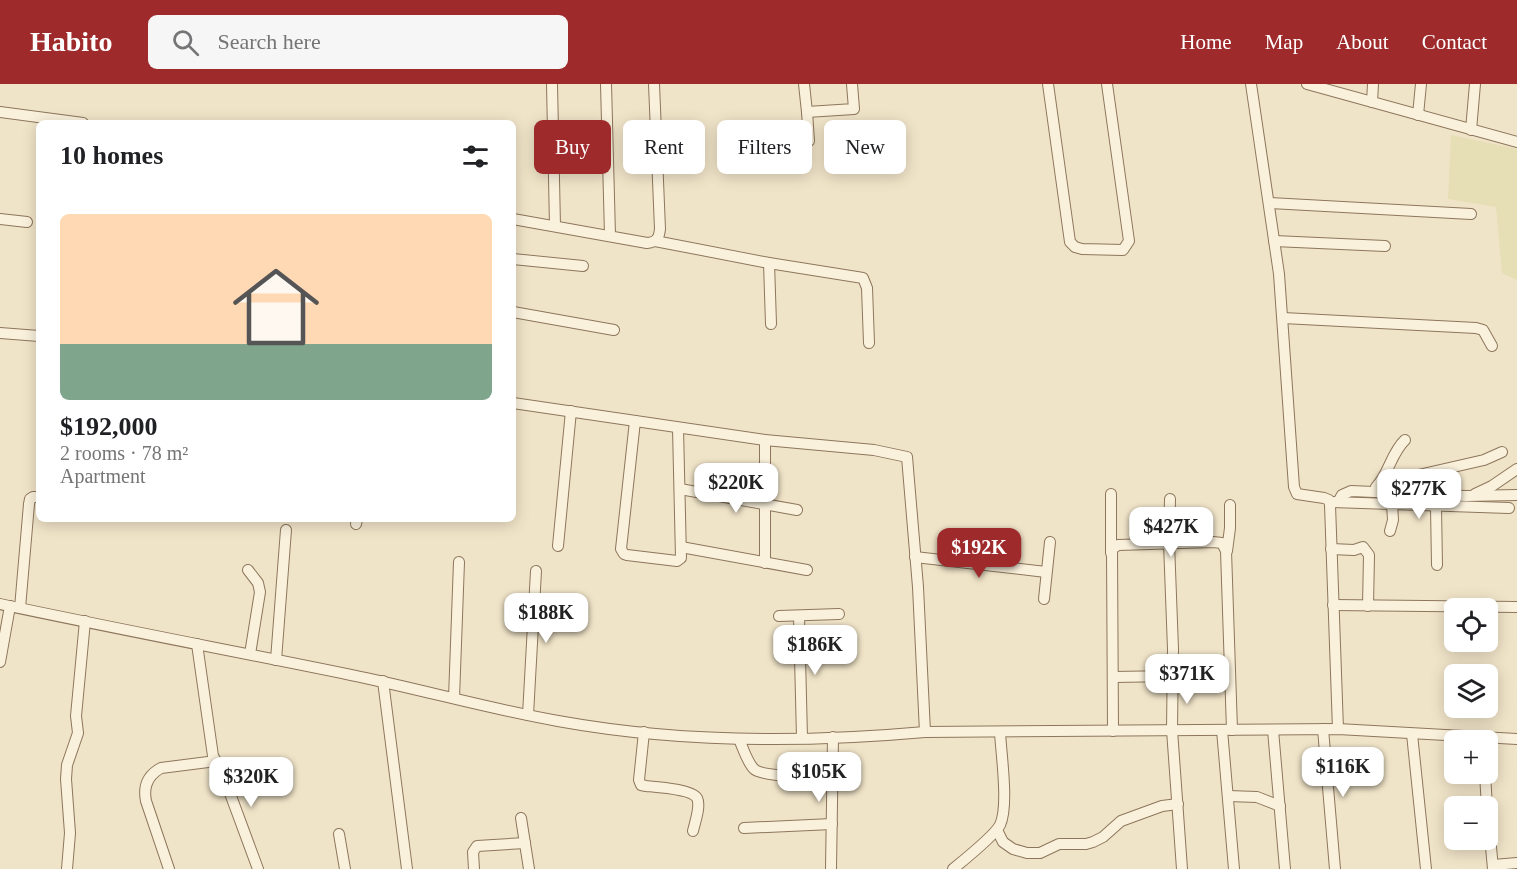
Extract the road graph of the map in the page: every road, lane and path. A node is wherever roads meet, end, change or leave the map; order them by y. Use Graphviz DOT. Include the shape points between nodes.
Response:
graph roads {
  1 [pos="552,84"];
  2 [pos="606,84"];
  3 [pos="654,84"];
  4 [pos="804,84"];
  5 [pos="852,84"];
  6 [pos="1048,84"];
  7 [pos="1107,84"];
  8 [pos="1251,84"];
  9 [pos="1307,84"];
  10 [pos="1373,84"];
  11 [pos="1421,84"];
  12 [pos="1475,84"];
  13 [pos="1372,102"];
  14 [pos="0,112"];
  15 [pos="807,112"];
  16 [pos="1418,115"];
  17 [pos="60,120"];
  18 [pos="808,120"];
  19 [pos="1472,130"];
  20 [pos="1517,142"];
  21 [pos="1269,203"];
  22 [pos="1471,214"];
  23 [pos="0,219"];
  24 [pos="516,220"];
  25 [pos="27,222"];
  26 [pos="555,226"];
  27 [pos="610,236"];
  28 [pos="656,241"];
  29 [pos="1274,241"];
  30 [pos="1385,246"];
  31 [pos="516,259"];
  32 [pos="769,263"];
  33 [pos="582,266"];
  34 [pos="516,313"];
  35 [pos="1283,318"];
  36 [pos="771,324"];
  37 [pos="614,330"];
  38 [pos="0,333"];
  39 [pos="36,336"];
  40 [pos="869,343"];
  41 [pos="1492,346"];
  42 [pos="516,403"];
  43 [pos="571,411"];
  44 [pos="635,421"];
  45 [pos="678,428"];
  46 [pos="765,440"];
  47 [pos="1405,440"];
  48 [pos="1502,452"];
  49 [pos="1517,469"];
  50 [pos="1379,483"];
  51 [pos="680,489"];
  52 [pos="1368,492"];
  53 [pos="1112,494"];
  54 [pos="1517,495"];
  55 [pos="1469,496"];
  56 [pos="36,498"];
  57 [pos="1170,499"];
  58 [pos="1334,502"];
  59 [pos="1392,504"];
  60 [pos="765,505"];
  61 [pos="1230,505"];
  62 [pos="1436,507"];
  63 [pos="1509,508"];
  64 [pos="797,510"];
  65 [pos="286,530"];
  66 [pos="1390,531"];
  67 [pos="1050,542"];
  68 [pos="1169,543"];
  69 [pos="558,546"];
  70 [pos="681,547"];
  71 [pos="1331,549"];
  72 [pos="1226,551"];
  73 [pos="1111,556"];
  74 [pos="915,557"];
  75 [pos="459,562"];
  76 [pos="765,563"];
  77 [pos="1437,565"];
  78 [pos="248,570"];
  79 [pos="807,570"];
  80 [pos="536,571"];
  81 [pos="1046,572"];
  82 [pos="1044,599"];
  83 [pos="1333,605"];
  84 [pos="10,606"];
  85 [pos="1368,606"];
  86 [pos="1517,607"];
  87 [pos="839,614"];
  88 [pos="779,616"];
  89 [pos="799,616"];
  90 [pos="85,621"];
  91 [pos="197,644"];
  92 [pos="250,654"];
  93 [pos="276,660"];
  94 [pos="0,662"];
  95 [pos="1173,676"];
  96 [pos="1114,677"];
  97 [pos="383,681"];
  98 [pos="454,698"];
  99 [pos="528,715"];
  100 [pos="1323,729"];
  101 [pos="1338,729"];
  102 [pos="1172,730"];
  103 [pos="1227,730"];
  104 [pos="1273,730"];
  105 [pos="1113,731"];
  106 [pos="644,732"];
  107 [pos="925,732"];
  108 [pos="1000,732"];
  109 [pos="1412,734"];
  110 [pos="1444,736"];
  111 [pos="833,737"];
  112 [pos="802,738"];
  113 [pos="739,739"];
  114 [pos="1498,739"];
  115 [pos="1517,739"];
  116 [pos="216,761"];
  117 [pos="834,779"];
  118 [pos="1228,796"];
  119 [pos="1178,804"];
  120 [pos="1280,806"];
  121 [pos="521,818"];
  122 [pos="832,824"];
  123 [pos="744,828"];
  124 [pos="997,830"];
  125 [pos="693,831"];
  126 [pos="339,834"];
  127 [pos="525,843"];
  128 [pos="1491,850"];
  129 [pos="1517,863"];
  130 [pos="1493,867"];
  131 [pos="67,869"];
  132 [pos="168,869"];
  133 [pos="258,869"];
  134 [pos="345,869"];
  135 [pos="407,869"];
  136 [pos="474,869"];
  137 [pos="529,869"];
  138 [pos="831,869"];
  139 [pos="953,869"];
  140 [pos="1182,869"];
  141 [pos="1234,869"];
  142 [pos="1284,869"];
  143 [pos="1335,869"];
  144 [pos="1426,869"];
  1 -- 26 [label="street"];
  2 -- 27 [label="street"];
  3 -- 28 [label="street" via="660,229"];
  4 -- 15 [label="street"];
  5 -- 15 [label="street" via="854,109"];
  6 -- 7 [label="street" via="1070,242 1082,249 1123,250 1129,241"];
  8 -- 21 [label="street"];
  9 -- 13 [label="street"];
  10 -- 13 [label="street"];
  11 -- 16 [label="street"];
  12 -- 19 [label="street"];
  13 -- 16 [label="street"];
  14 -- 17 [label="street"];
  15 -- 18 [label="street"];
  16 -- 19 [label="street"];
  19 -- 20 [label="street"];
  21 -- 22 [label="street"];
  21 -- 29 [label="street"];
  23 -- 25 [label="street"];
  24 -- 26 [label="street"];
  26 -- 27 [label="street"];
  27 -- 28 [label="street"];
  28 -- 32 [label="street"];
  29 -- 30 [label="street"];
  29 -- 35 [label="street"];
  31 -- 33 [label="street"];
  32 -- 36 [label="street"];
  32 -- 40 [label="street" via="863,278 867,288"];
  34 -- 37 [label="street"];
  35 -- 41 [label="street" via="1476,328 1483,330"];
  35 -- 58 [label="street" via="1295,491"];
  38 -- 39 [label="street"];
  42 -- 43 [label="street"];
  43 -- 44 [label="street"];
  43 -- 69 [label="street"];
  44 -- 45 [label="street"];
  44 -- 70 [label="street" via="621,552 677,561 681,558"];
  45 -- 46 [label="street"];
  45 -- 51 [label="street"];
  46 -- 60 [label="street"];
  46 -- 74 [label="street" via="906,456"];
  47 -- 50 [label="street"];
  48 -- 50 [label="street" via="1484,460"];
  49 -- 55 [label="street"];
  50 -- 52 [label="street"];
  51 -- 60 [label="street"];
  51 -- 70 [label="street"];
  52 -- 55 [label="street"];
  52 -- 58 [label="street" via="1345,493"];
  53 -- 73 [label="street"];
  54 -- 55 [label="street"];
  56 -- 84 [label="street" via="30,499"];
  57 -- 68 [label="street"];
  58 -- 59 [label="street"];
  58 -- 71 [label="street"];
  59 -- 62 [label="street"];
  59 -- 66 [label="street"];
  60 -- 64 [label="street"];
  60 -- 76 [label="street"];
  61 -- 72 [label="street"];
  62 -- 63 [label="street"];
  62 -- 77 [label="street"];
  65 -- 93 [label="street"];
  67 -- 81 [label="street"];
  68 -- 72 [label="street" via="1217,542 1224,544"];
  68 -- 73 [label="street" via="1115,546"];
  68 -- 95 [label="street"];
  70 -- 76 [label="street"];
  71 -- 83 [label="street"];
  71 -- 85 [label="street" via="1363,547 1369,555"];
  72 -- 103 [label="street"];
  73 -- 96 [label="street"];
  74 -- 81 [label="street"];
  74 -- 107 [label="street"];
  75 -- 98 [label="street"];
  76 -- 79 [label="street"];
  78 -- 92 [label="street" via="260,592"];
  80 -- 99 [label="street"];
  81 -- 82 [label="street"];
  83 -- 85 [label="street"];
  83 -- 101 [label="street"];
  84 -- 90 [label="street"];
  84 -- 94 [label="street"];
  85 -- 86 [label="street"];
  87 -- 89 [label="street"];
  88 -- 89 [label="street"];
  89 -- 112 [label="street"];
  90 -- 91 [label="street"];
  90 -- 131 [label="street" via="76,716 78,732 66,779 70,832"];
  91 -- 92 [label="street"];
  91 -- 116 [label="street"];
  92 -- 93 [label="street"];
  93 -- 97 [label="street"];
  95 -- 96 [label="street"];
  95 -- 102 [label="street"];
  96 -- 105 [label="street"];
  97 -- 98 [label="street"];
  97 -- 135 [label="street"];
  98 -- 99 [label="street"];
  99 -- 106 [label="street"];
  100 -- 101 [label="street"];
  100 -- 104 [label="street"];
  100 -- 143 [label="street"];
  101 -- 109 [label="street"];
  102 -- 103 [label="street"];
  102 -- 105 [label="street"];
  102 -- 119 [label="street"];
  103 -- 104 [label="street"];
  103 -- 118 [label="street"];
  104 -- 120 [label="street"];
  105 -- 108 [label="street"];
  106 -- 113 [label="street"];
  106 -- 125 [label="street" via="639,780 646,786 684,791 697,798"];
  107 -- 108 [label="street"];
  107 -- 111 [label="street"];
  108 -- 124 [label="street" via="1003,807"];
  109 -- 110 [label="street"];
  109 -- 144 [label="street"];
  111 -- 112 [label="street"];
  111 -- 117 [label="street"];
  112 -- 113 [label="street"];
  113 -- 117 [label="street" via="758,771"];
  114 -- 115 [label="street"];
  116 -- 132 [label="street" via="161,768 154,771 146,784 146,801"];
  116 -- 133 [label="street"];
  117 -- 122 [label="street"];
  118 -- 120 [label="street" via="1257,797"];
  118 -- 141 [label="street"];
  119 -- 124 [label="street" via="1121,821 1093,842 1059,844 1040,853 1013,849 1003,842"];
  119 -- 140 [label="street"];
  120 -- 142 [label="street"];
  121 -- 127 [label="street"];
  122 -- 123 [label="street"];
  122 -- 138 [label="street"];
  124 -- 139 [label="street"];
  126 -- 134 [label="street"];
  127 -- 136 [label="street" via="477,846 473,852"];
  127 -- 137 [label="street"];
  128 -- 130 [label="street"];
  129 -- 130 [label="street"];
}
